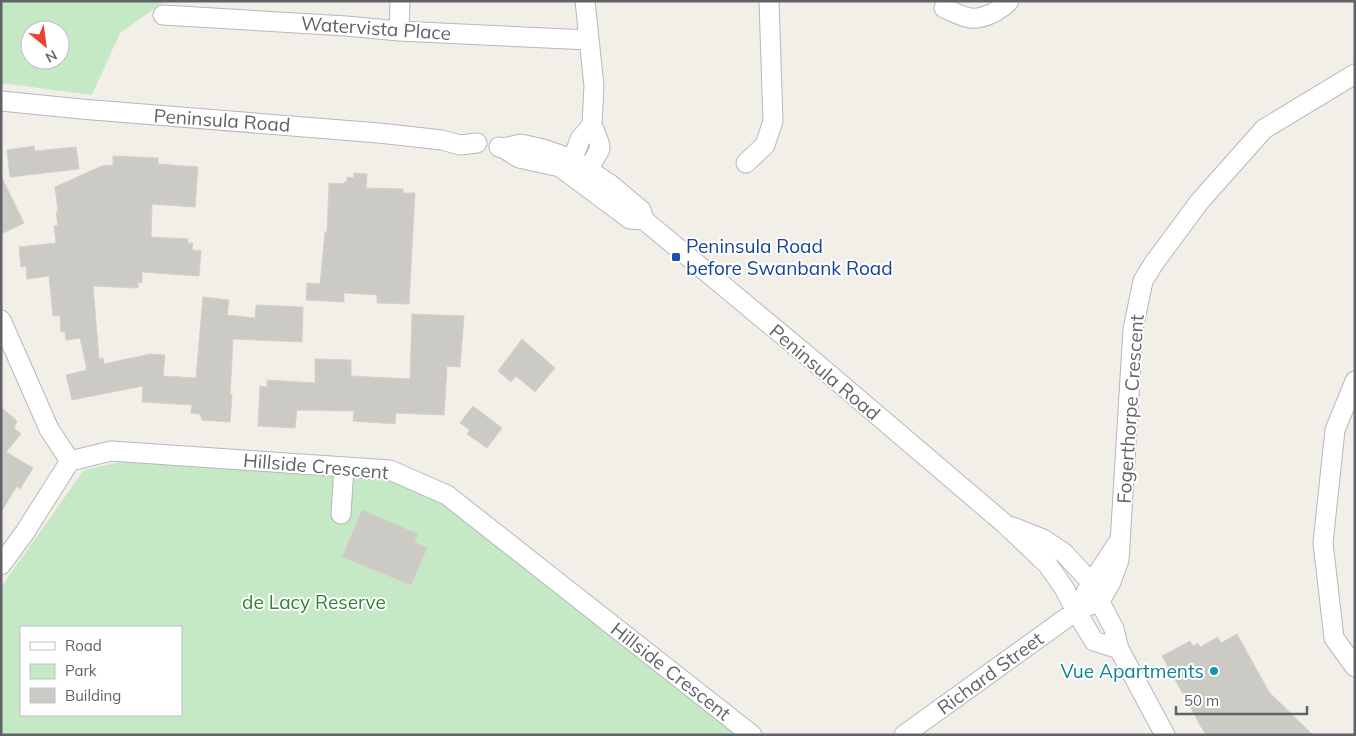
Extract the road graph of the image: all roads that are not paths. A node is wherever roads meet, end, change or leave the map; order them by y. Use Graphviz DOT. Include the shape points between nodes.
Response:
graph roads {
  1 [pos="400,1"];
  2 [pos="585,1"];
  3 [pos="769,1"];
  4 [pos="1009,1"];
  5 [pos="944,8"];
  6 [pos="163,15"];
  7 [pos="399,31"];
  8 [pos="589,40"];
  9 [pos="1355,74"];
  10 [pos="1,101"];
  11 [pos="746,163"];
  12 [pos="578,171"];
  13 [pos="1,320"];
  14 [pos="1355,381"];
  15 [pos="70,461"];
  16 [pos="344,467"];
  17 [pos="341,514"];
  18 [pos="1004,524"];
  19 [pos="1121,538"];
  20 [pos="1,566"];
  21 [pos="1090,584"];
  22 [pos="1100,600"];
  23 [pos="1076,611"];
  24 [pos="1119,649"];
  25 [pos="1355,667"];
  26 [pos="752,735"];
  27 [pos="904,735"];
  28 [pos="1165,735"];
  1 -- 7 [label="street"];
  2 -- 8 [label="street"];
  3 -- 11 [label="street" via="773,120 765,145"];
  4 -- 5 [label="street" via="980,19 967,19"];
  6 -- 7 [label="street, Watervista Place"];
  7 -- 8 [label="street, Watervista Place"];
  8 -- 12 [label="street" via="594,86 592,125 600,149"];
  9 -- 19 [label="street, Fogerthorpe Crescent" via="1264,129 1200,201 1143,281 1133,328"];
  10 -- 12 [label="street, Peninsula Road" via="379,132 460,145 477,143 503,148 519,158"];
  12 -- 18 [label="street, Peninsula Road" via="641,210 644,220"];
  13 -- 15 [label="street" via="49,430"];
  14 -- 25 [label="street" via="1335,430 1323,543 1334,638"];
  15 -- 16 [label="street, Hillside Crescent" via="112,451"];
  15 -- 20 [label="street"];
  16 -- 17 [label="street"];
  16 -- 26 [label="street, Hillside Crescent" via="390,470 447,495"];
  18 -- 21 [label="street, Peninsula Road" via="1043,539 1064,553"];
  18 -- 23 [label="street, Peninsula Road" via="1048,565"];
  19 -- 21 [label="street"];
  19 -- 22 [label="street, Fogerthorpe Crescent" via="1119,560"];
  21 -- 22 [label="street, Peninsula Road"];
  21 -- 23 [label="street"];
  22 -- 23 [label="street"];
  22 -- 24 [label="street, Peninsula Road" via="1114,629"];
  23 -- 24 [label="street, Peninsula Road" via="1094,641"];
  23 -- 27 [label="street, Richard Street"];
  24 -- 28 [label="street, Peninsula Road"];
}
